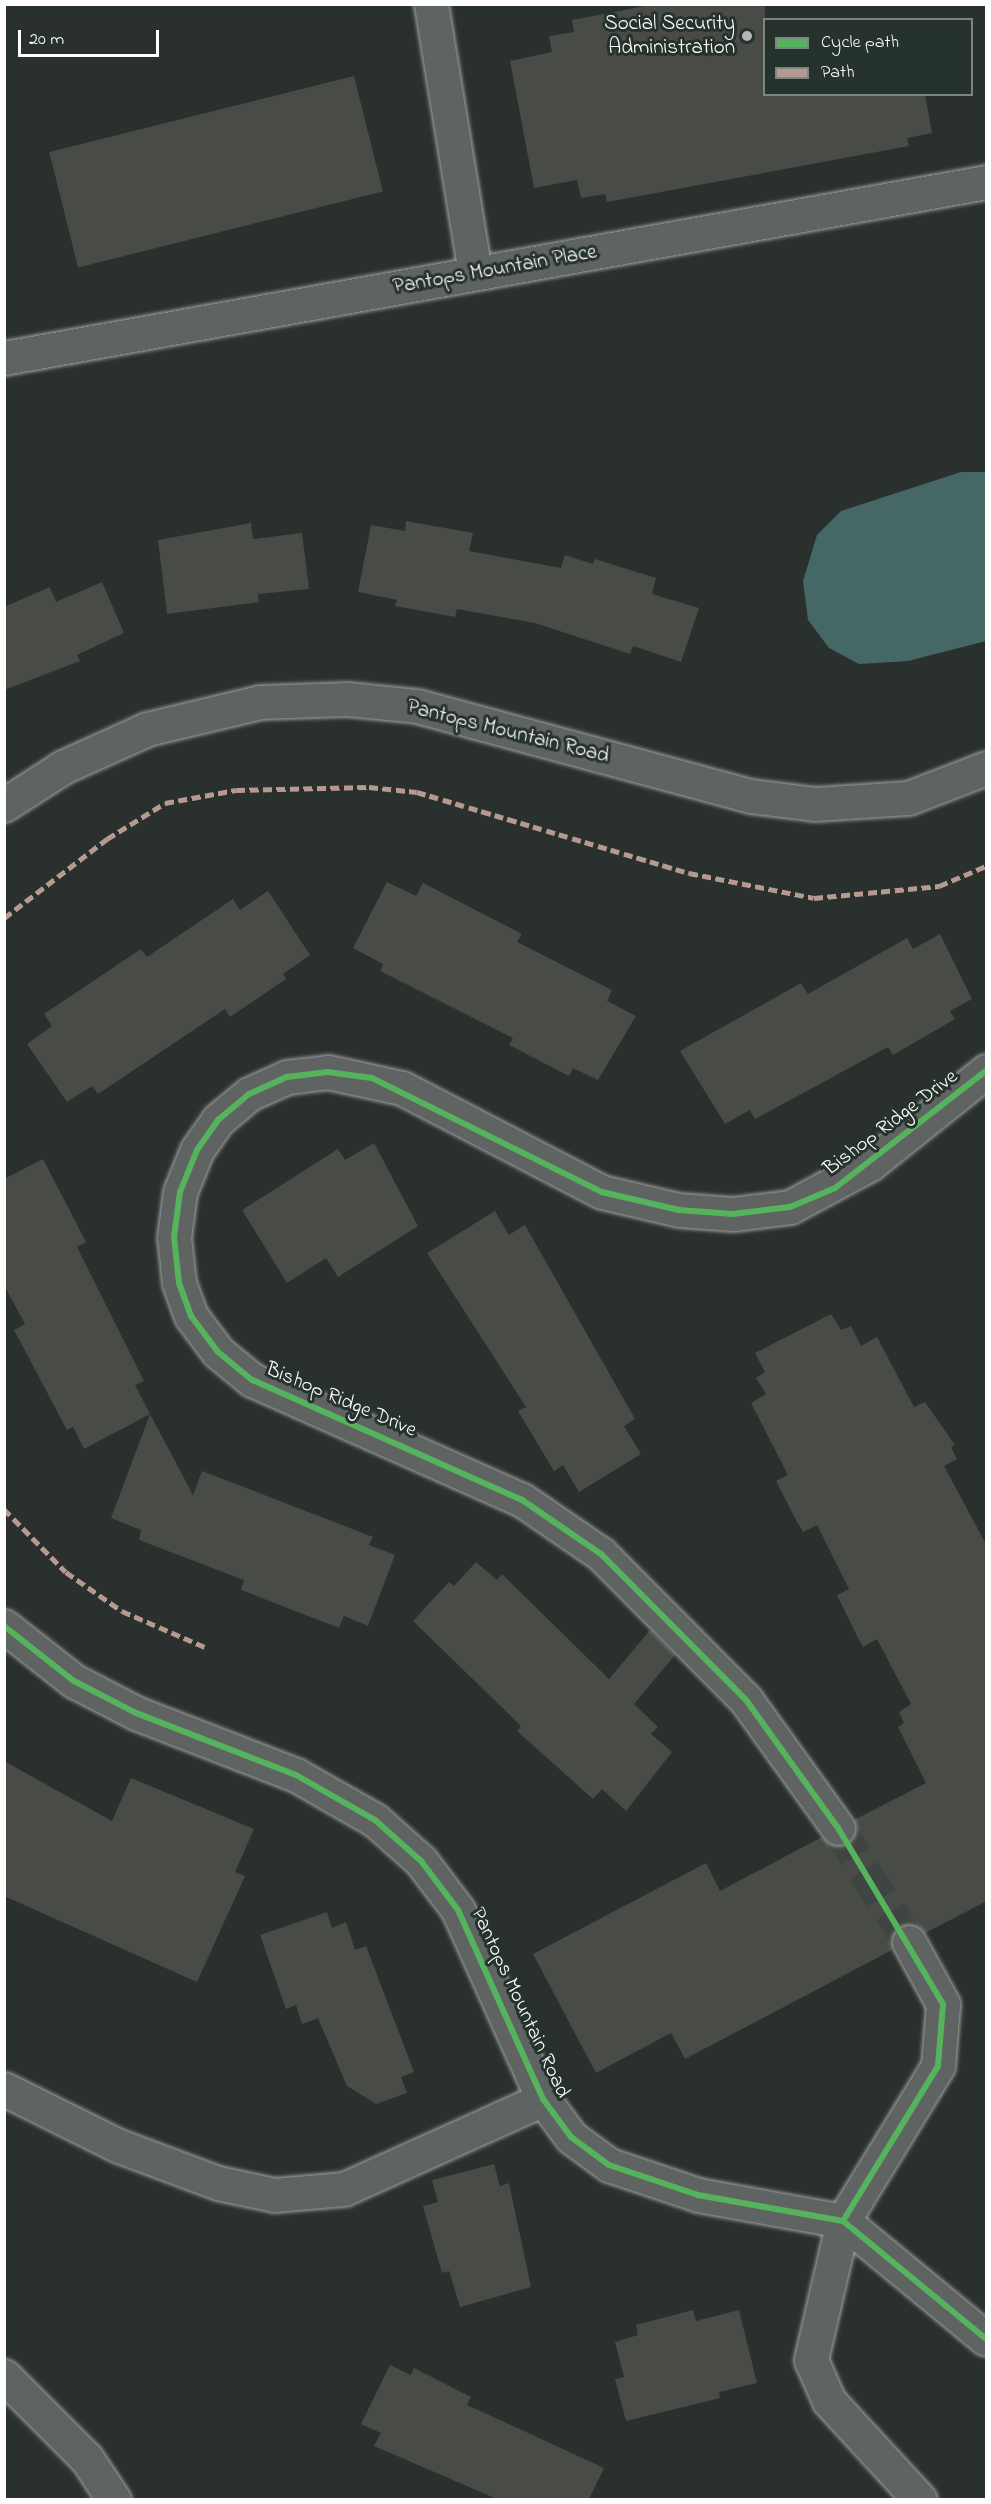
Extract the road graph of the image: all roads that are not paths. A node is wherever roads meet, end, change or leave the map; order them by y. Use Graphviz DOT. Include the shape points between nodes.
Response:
graph roads {
  1 [pos="431,4"];
  2 [pos="987,182"];
  3 [pos="476,273"];
  4 [pos="4,358"];
  5 [pos="987,768"];
  6 [pos="4,805"];
  7 [pos="987,1071"];
  8 [pos="4,1626"];
  9 [pos="838,1828"];
  10 [pos="909,1942"];
  11 [pos="4,2089"];
  12 [pos="543,2099"];
  13 [pos="843,2221"];
  14 [pos="987,2340"];
  15 [pos="4,2376"];
  16 [pos="114,2499"];
  17 [pos="920,2499"];
  1 -- 3 [label="street"];
  2 -- 3 [label="street, Pantops Mountain Place"];
  3 -- 4 [label="street, Pantops Mountain Place"];
  5 -- 6 [label="street, Pantops Mountain Road" via="908,798 816,804 750,796 417,706 347,699 249,704 147,729 63,767"];
  7 -- 9 [label="street, Bishop Ridge Drive" via="870,1164 790,1207 733,1215 679,1210 602,1192 402,1088 328,1072 287,1077 249,1094 211,1130 180,1192 174,1237 179,1283 191,1316 218,1352 252,1380 522,1500 601,1554 746,1700"];
  8 -- 12 [label="street, Pantops Mountain Road" via="74,1681 136,1713 296,1775 375,1820 413,1854 458,1910"];
  10 -- 13 [label="street" via="944,2004 938,2066"];
  11 -- 12 [label="street" via="119,2146 218,2183 274,2195 344,2189"];
  12 -- 13 [label="street, Pantops Mountain Road" via="571,2137 634,2177 698,2195"];
  13 -- 14 [label="street, Pantops Mountain Road"];
  13 -- 17 [label="street" via="811,2360 829,2401"];
  15 -- 16 [label="street" via="87,2459"];
}
